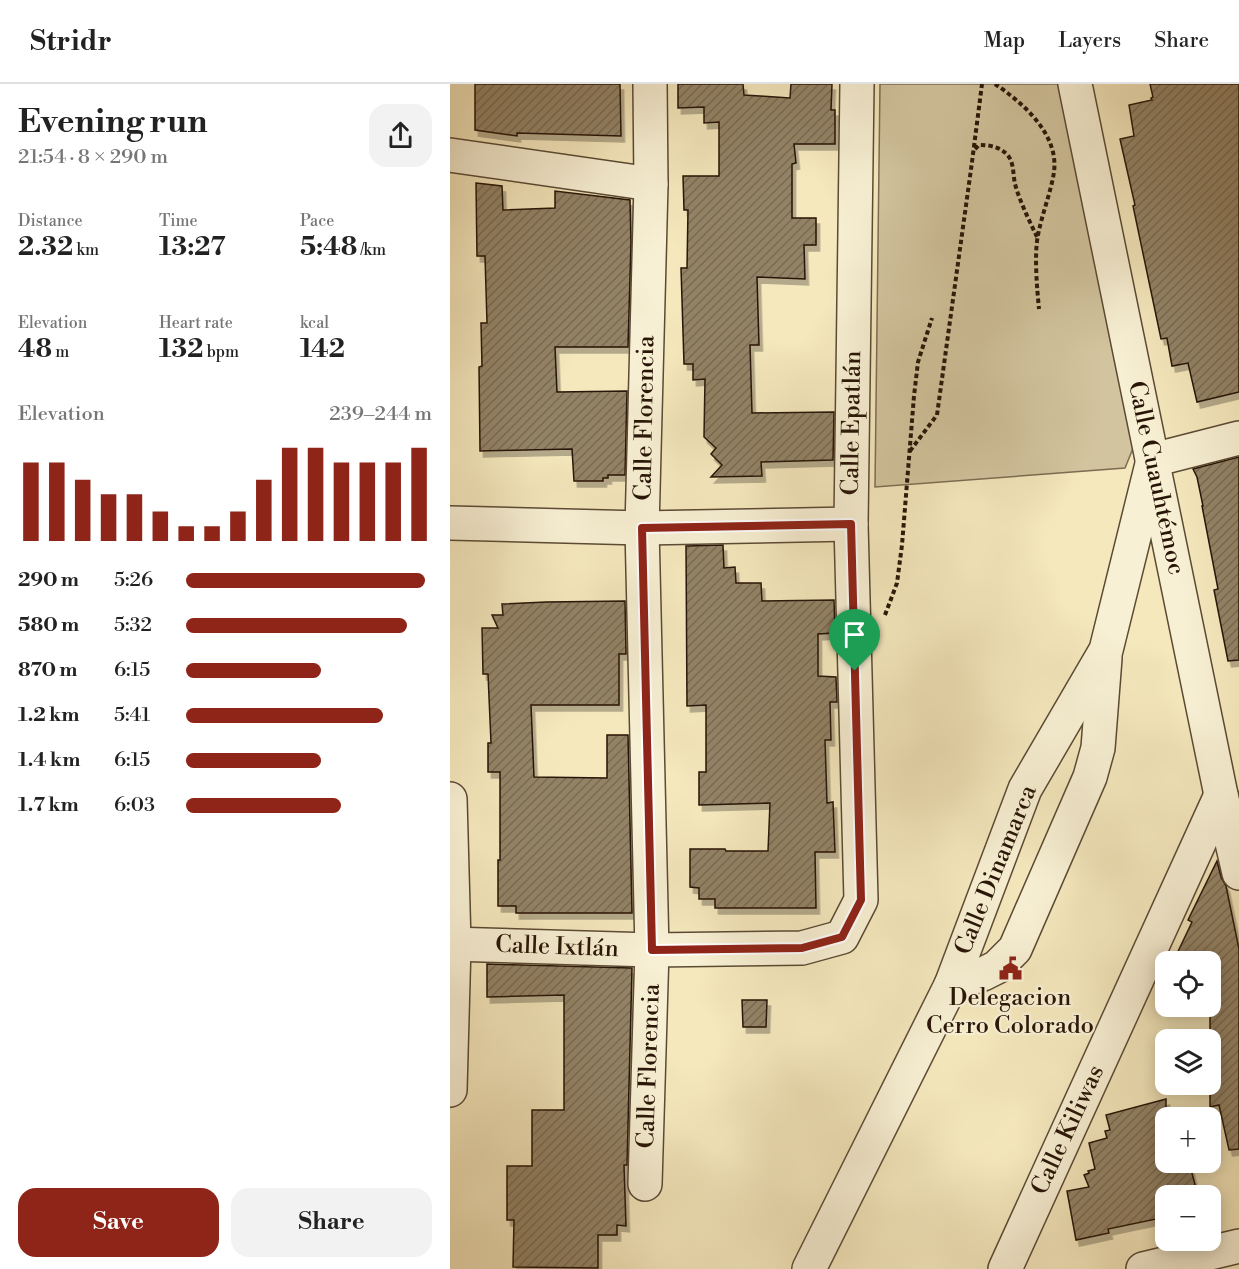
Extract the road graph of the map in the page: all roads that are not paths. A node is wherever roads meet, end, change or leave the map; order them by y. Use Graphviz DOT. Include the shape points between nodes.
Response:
graph roads {
  1 [pos="650,84"];
  2 [pos="856,84"];
  3 [pos="1075,84"];
  4 [pos="450,155"];
  5 [pos="651,184"];
  6 [pos="1239,438"];
  7 [pos="1153,460"];
  8 [pos="450,523"];
  9 [pos="851,524"];
  10 [pos="642,528"];
  11 [pos="1106,650"];
  12 [pos="1221,795"];
  13 [pos="450,799"];
  14 [pos="1239,873"];
  15 [pos="842,937"];
  16 [pos="452,944"];
  17 [pos="652,950"];
  18 [pos="951,985"];
  19 [pos="450,1090"];
  20 [pos="645,1184"];
  21 [pos="1239,1246"];
  22 [pos="809,1269"];
  23 [pos="1005,1269"];
  24 [pos="1143,1269"];
  1 -- 5 [label="street, Calle Florencia"];
  2 -- 9 [label="street, Calle Epatlán"];
  3 -- 7 [label="street, Calle Cuauhtémoc"];
  4 -- 5 [label="street"];
  5 -- 10 [label="street, Calle Florencia"];
  6 -- 7 [label="street"];
  7 -- 11 [label="street, Calle Dinamarca"];
  7 -- 12 [label="street, Calle Cuauhtémoc"];
  8 -- 10 [label="street"];
  9 -- 10 [label="street"];
  9 -- 15 [label="street, Calle Epatlán" via="861,900"];
  10 -- 17 [label="street, Calle Florencia"];
  11 -- 18 [label="street, Calle Dinamarca" via="1026,789"];
  11 -- 18 [label="street" via="1098,748 1090,777 1015,949 997,967"];
  12 -- 14 [label="street, Calle Cuauhtémoc"];
  12 -- 23 [label="street, Calle Kiliwas"];
  13 -- 16 [label="street"];
  15 -- 17 [label="street, Calle Ixtlán" via="802,948"];
  16 -- 17 [label="street, Calle Ixtlán"];
  16 -- 19 [label="street"];
  17 -- 20 [label="street, Calle Florencia"];
  18 -- 22 [label="street, Calle Dinamarca"];
  21 -- 24 [label="street"];
}
